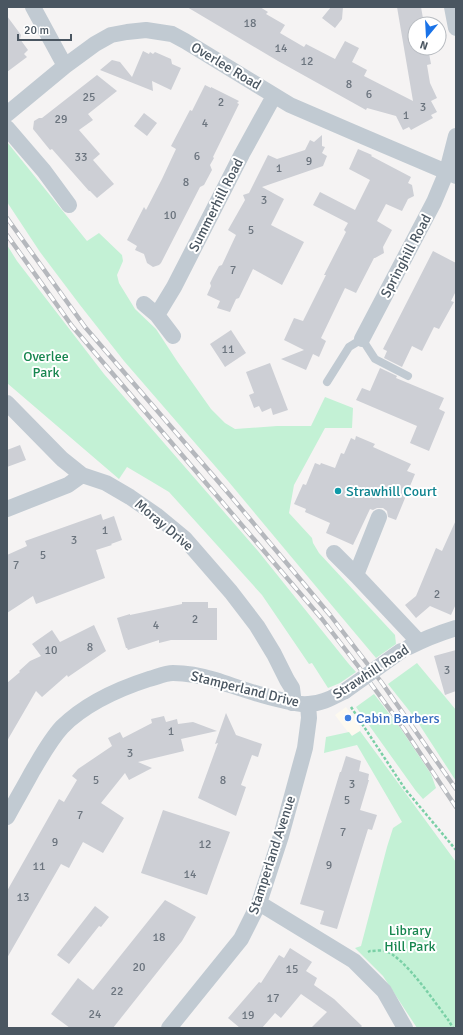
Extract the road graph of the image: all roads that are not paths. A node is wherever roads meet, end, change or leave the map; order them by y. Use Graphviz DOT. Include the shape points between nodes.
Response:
graph roads {
  1 [pos="33,7"];
  2 [pos="452,7"];
  3 [pos="456,28"];
  4 [pos="65,66"];
  5 [pos="274,96"];
  6 [pos="7,114"];
  7 [pos="7,128"];
  8 [pos="456,136"];
  9 [pos="451,174"];
  10 [pos="69,205"];
  11 [pos="144,304"];
  12 [pos="157,315"];
  13 [pos="173,336"];
  14 [pos="362,339"];
  15 [pos="408,376"];
  16 [pos="327,382"];
  17 [pos="7,403"];
  18 [pos="82,475"];
  19 [pos="7,509"];
  20 [pos="379,518"];
  21 [pos="334,552"];
  22 [pos="356,575"];
  23 [pos="456,628"];
  24 [pos="419,642"];
  25 [pos="300,704"];
  26 [pos="7,818"];
  27 [pos="259,903"];
  28 [pos="169,1028"];
  29 [pos="405,1028"];
  1 -- 4 [label="street"];
  2 -- 3 [label="street"];
  4 -- 5 [label="street, Overlee Road" via="111,35 146,30 172,34"];
  4 -- 6 [label="street, Overlee Road"];
  5 -- 9 [label="street, Overlee Road" via="328,122"];
  5 -- 12 [label="street, Summerhill Road"];
  7 -- 10 [label="street"];
  8 -- 9 [label="street, Springhill Road"];
  9 -- 14 [label="street, Springhill Road"];
  11 -- 12 [label="street"];
  12 -- 13 [label="street"];
  14 -- 15 [label="lane" via="375,359"];
  14 -- 16 [label="lane, Springhill Road" via="348,347"];
  17 -- 18 [label="street, Moray Drive" via="62,459"];
  18 -- 19 [label="street" via="68,486"];
  18 -- 25 [label="street, Moray Drive" via="106,483 130,497 185,539 257,626 292,688 293,696"];
  20 -- 22 [label="street"];
  21 -- 22 [label="street"];
  22 -- 24 [label="street"];
  23 -- 24 [label="street, Strawhill Road"];
  24 -- 25 [label="street, Strawhill Road, bridge" via="401,651 329,700"];
  25 -- 26 [label="street, Stamperland Drive" via="268,697 212,679 173,673 118,691 90,705 62,727 50,742"];
  25 -- 27 [label="street, Stamperland Avenue" via="310,718 305,748 281,836"];
  27 -- 28 [label="street, Stamperland Avenue" via="241,939"];
  27 -- 29 [label="street" via="354,961 384,992"];
}
